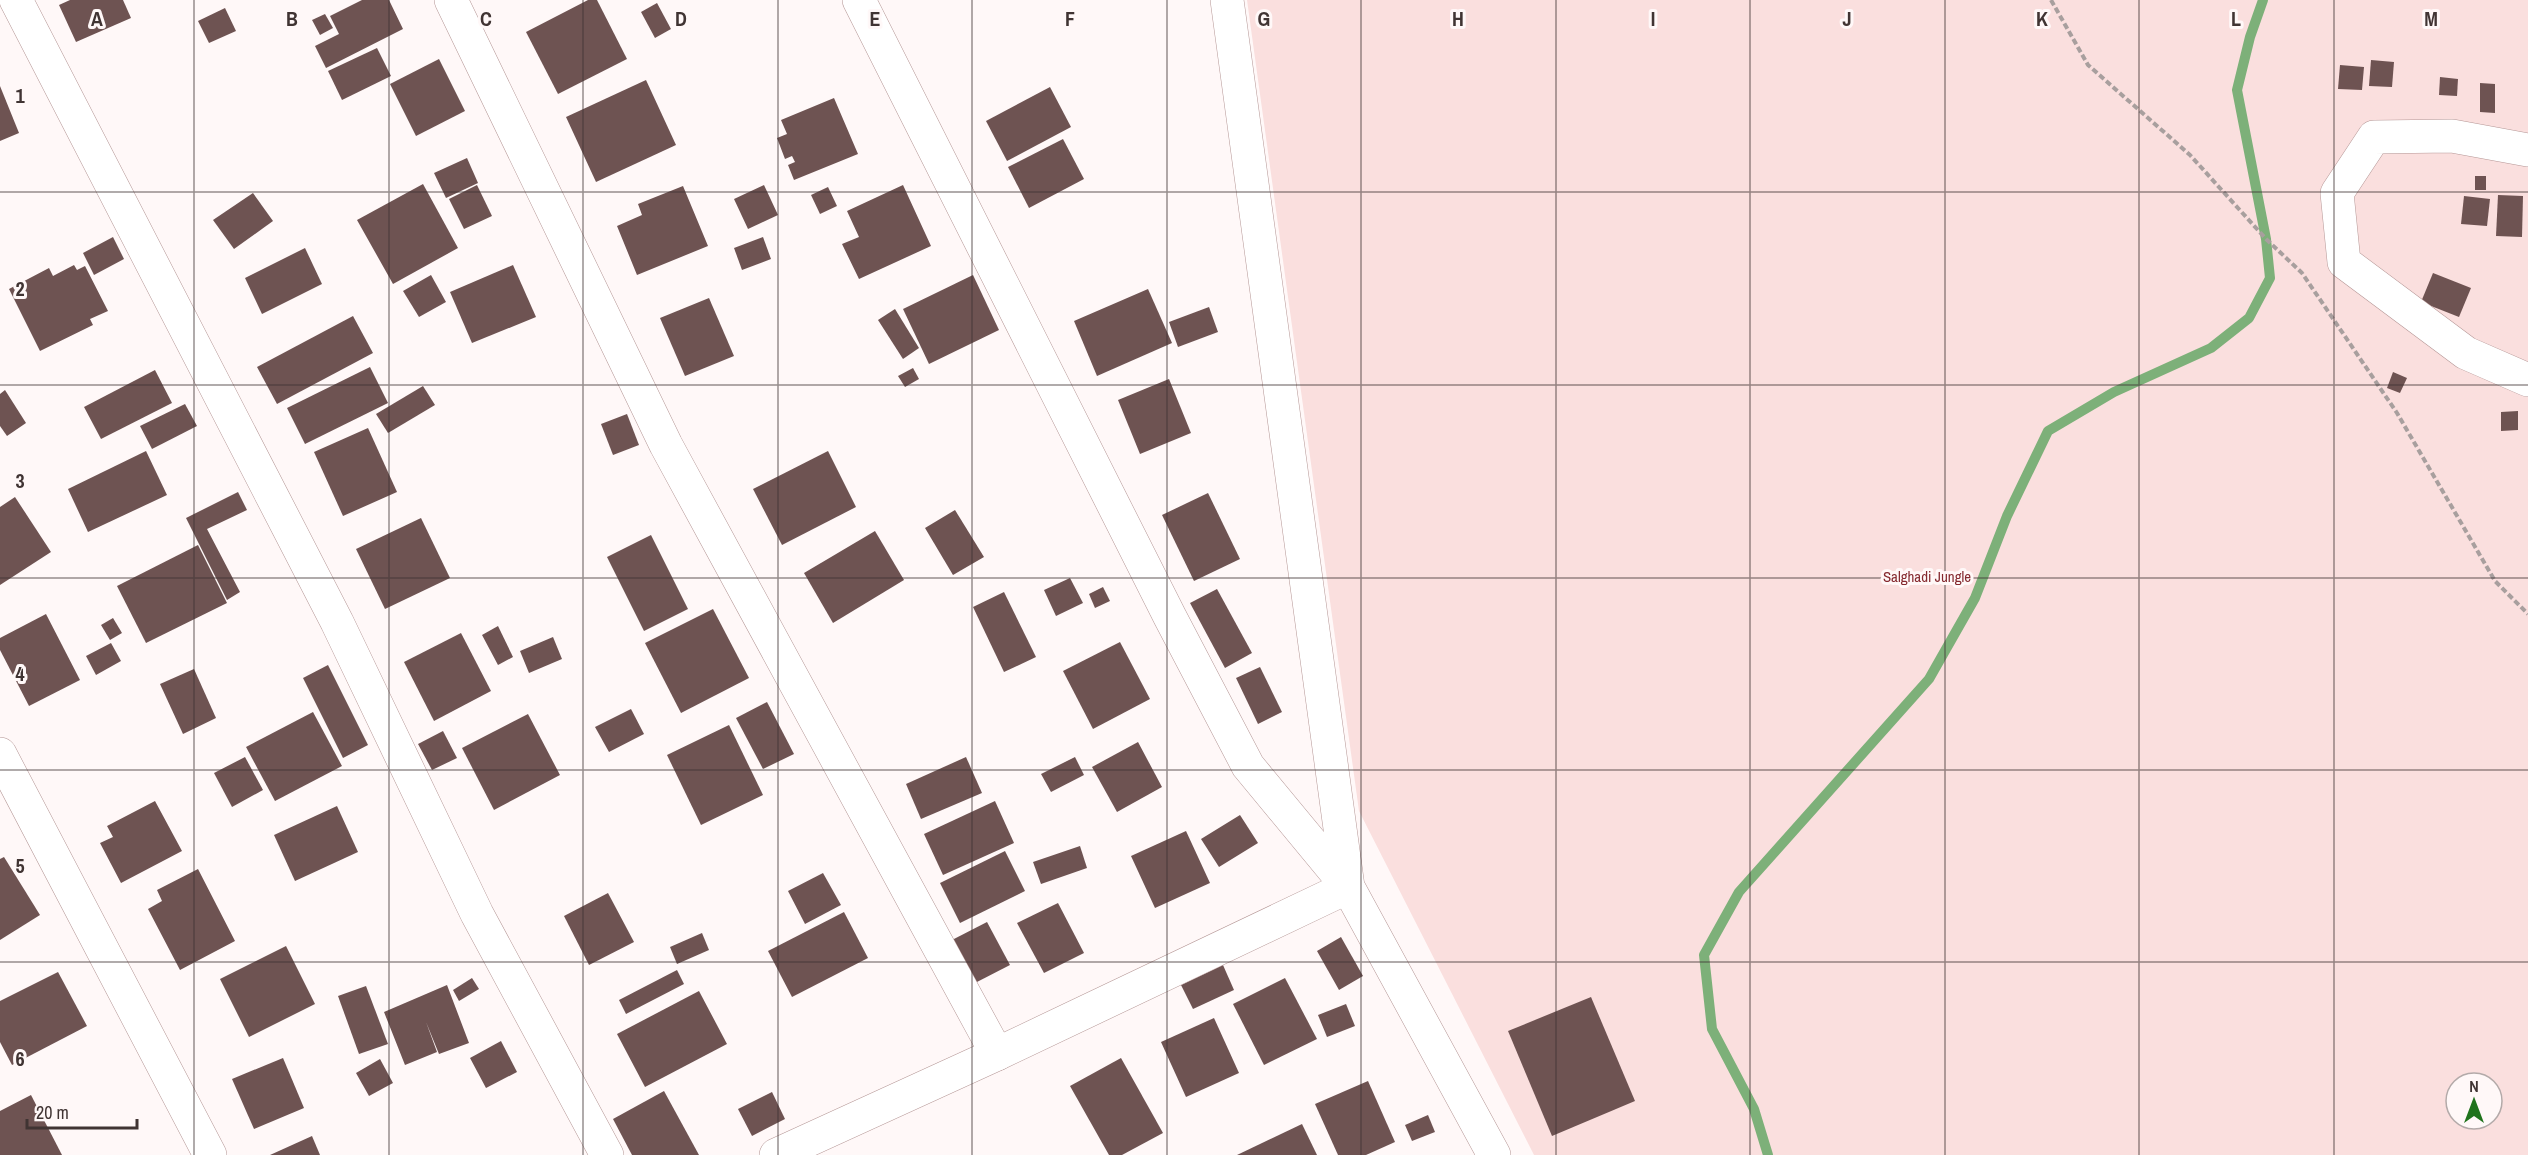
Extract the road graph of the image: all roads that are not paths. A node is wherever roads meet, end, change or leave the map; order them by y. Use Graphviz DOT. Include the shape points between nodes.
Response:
graph roads {
  1 [pos="16,0"];
  2 [pos="451,0"];
  3 [pos="859,0"];
  4 [pos="1227,0"];
  5 [pos="2528,150"];
  6 [pos="2528,380"];
  7 [pos="0,754"];
  8 [pos="1348,887"];
  9 [pos="998,1054"];
  10 [pos="210,1155"];
  11 [pos="607,1155"];
  12 [pos="776,1155"];
  13 [pos="1494,1155"];
  1 -- 11 [label="street" via="337,622 477,914"];
  2 -- 9 [label="street" via="666,445"];
  3 -- 8 [label="street" via="1248,766"];
  4 -- 8 [label="street"];
  5 -- 6 [label="street" via="2452,135 2374,137 2337,193 2344,262 2466,353"];
  7 -- 10 [label="street"];
  8 -- 9 [label="street"];
  8 -- 13 [label="street"];
  9 -- 12 [label="street"];
}
